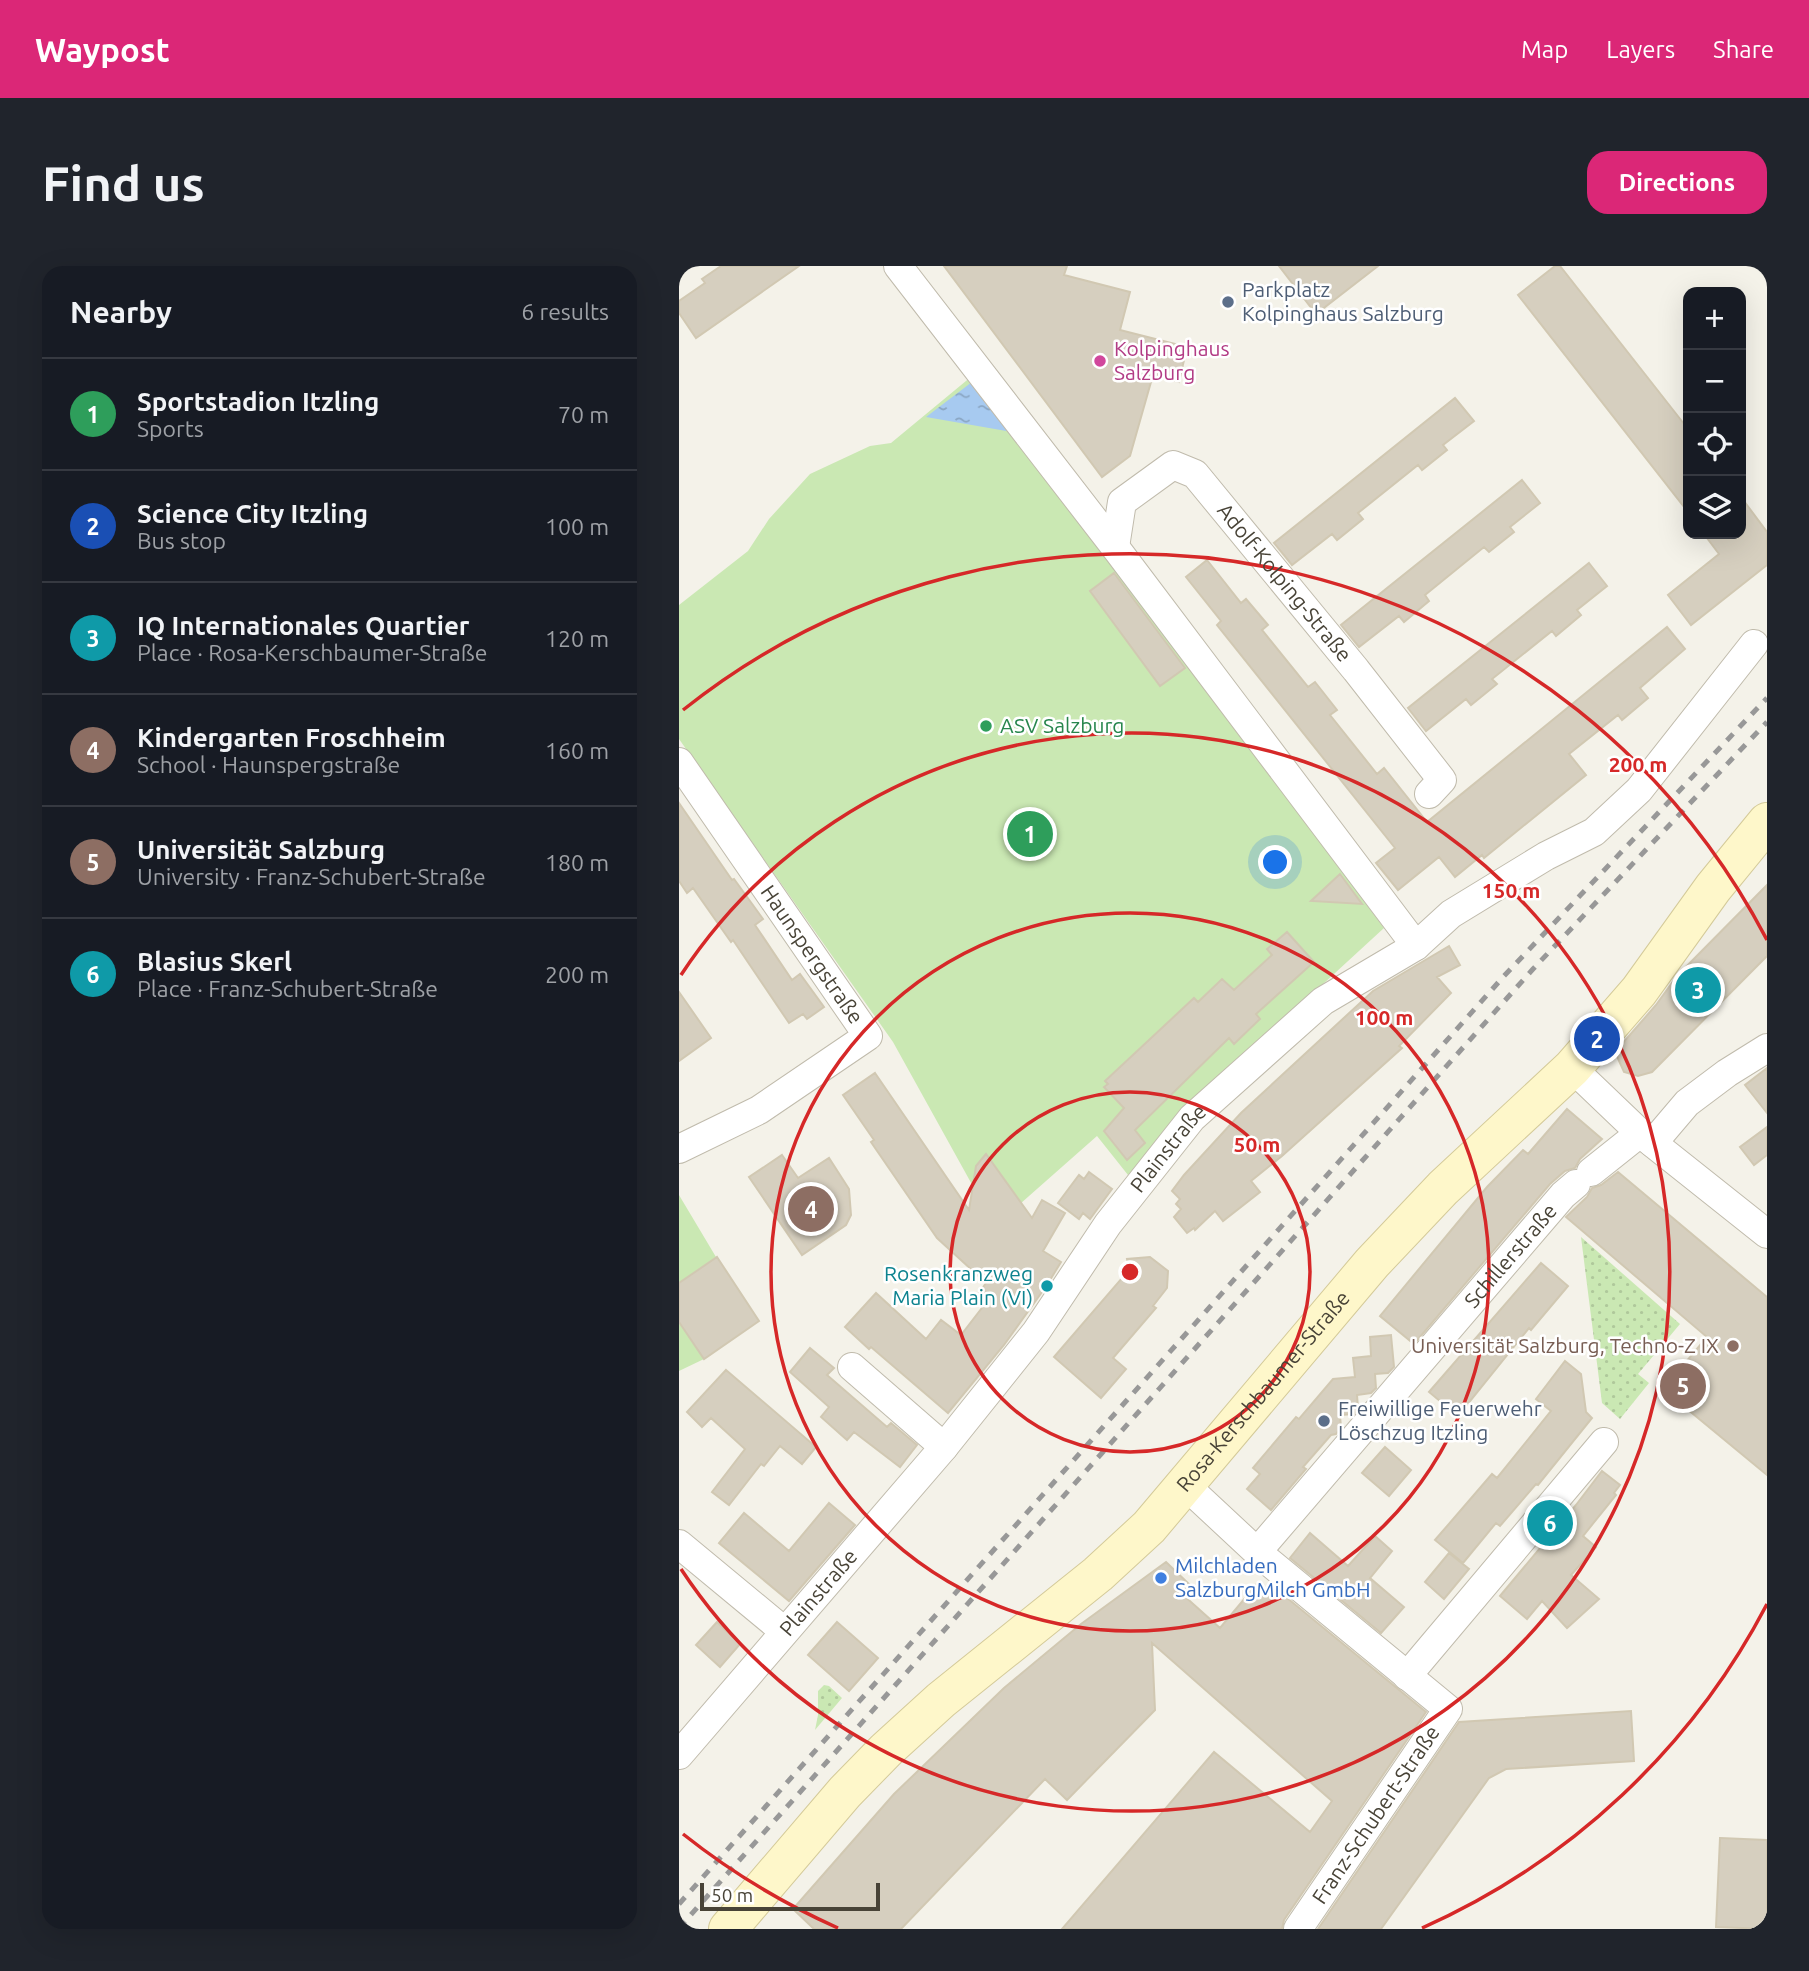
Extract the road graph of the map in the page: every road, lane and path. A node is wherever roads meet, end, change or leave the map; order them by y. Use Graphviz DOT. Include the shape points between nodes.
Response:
graph roads {
  1 [pos="898,266"];
  2 [pos="1115,547"];
  3 [pos="1754,644"];
  4 [pos="679,762"];
  5 [pos="1429,794"];
  6 [pos="1767,822"];
  7 [pos="1416,946"];
  8 [pos="1767,1048"];
  9 [pos="1572,1068"];
  10 [pos="1646,1138"];
  11 [pos="679,1149"];
  12 [pos="1767,1234"];
  13 [pos="852,1367"];
  14 [pos="1604,1442"];
  15 [pos="944,1447"];
  16 [pos="1184,1485"];
  17 [pos="679,1544"];
  18 [pos="1257,1552"];
  19 [pos="784,1631"];
  20 [pos="1407,1676"];
  21 [pos="679,1755"];
  22 [pos="754,1914"];
  23 [pos="727,1929"];
  24 [pos="1298,1929"];
  1 -- 2 [label="street"];
  2 -- 5 [label="street, Adolf-Kolping-Straße" via="1122,502 1173,466 1195,474 1442,780"];
  2 -- 7 [label="street"];
  3 -- 7 [label="street, Plainstraße" via="1639,790 1594,832 1451,914"];
  4 -- 11 [label="street, Haunspergstraße" via="868,1036 759,1110"];
  6 -- 9 [label="main road, Rosa-Kerschbaumer-Straße" via="1639,991"];
  7 -- 15 [label="street, Plainstraße" via="1323,1001 1192,1118 1108,1224 1036,1332"];
  8 -- 10 [label="street, Schillerstraße" via="1727,1073"];
  9 -- 10 [label="street"];
  9 -- 16 [label="main road, Rosa-Kerschbaumer-Straße" via="1443,1188 1372,1263"];
  10 -- 12 [label="street"];
  10 -- 18 [label="street, Schillerstraße" via="1563,1195"];
  13 -- 15 [label="street"];
  14 -- 20 [label="street"];
  15 -- 19 [label="street, Plainstraße"];
  16 -- 18 [label="street, Franz-Schubert-Straße"];
  16 -- 22 [label="main road, Rosa-Kerschbaumer-Straße" via="1149,1527 1098,1574 886,1750 845,1792"];
  17 -- 19 [label="street"];
  18 -- 20 [label="street, Franz-Schubert-Straße"];
  19 -- 21 [label="street, Plainstraße"];
  20 -- 24 [label="street, Franz-Schubert-Straße" via="1448,1709"];
  22 -- 23 [label="main road, Rosa-Kerschbaumer-Straße"];
}
